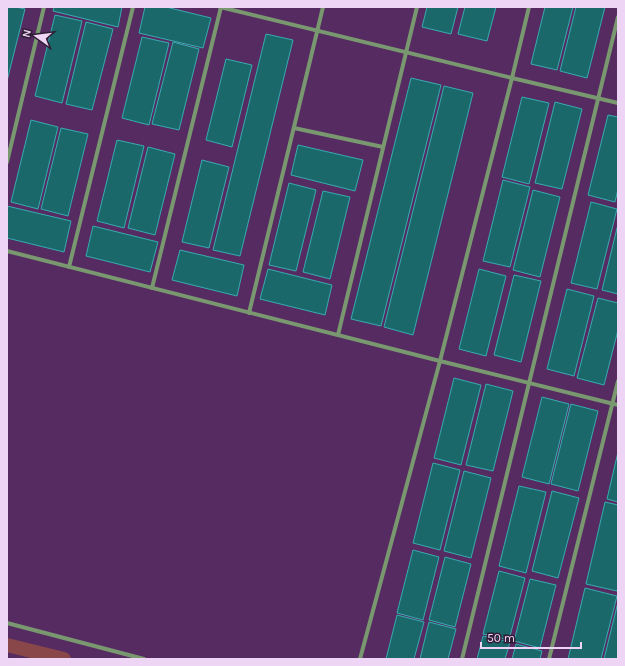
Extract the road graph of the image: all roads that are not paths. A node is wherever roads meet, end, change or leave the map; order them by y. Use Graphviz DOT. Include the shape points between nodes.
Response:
graph roads {
  1 [pos="44,7"];
  2 [pos="133,7"];
  3 [pos="221,7"];
  4 [pos="323,7"];
  5 [pos="417,7"];
  6 [pos="529,7"];
  7 [pos="618,17"];
  8 [pos="317,31"];
  9 [pos="406,52"];
  10 [pos="512,78"];
  11 [pos="598,98"];
  12 [pos="618,103"];
  13 [pos="294,128"];
  14 [pos="383,147"];
  15 [pos="7,162"];
  16 [pos="7,251"];
  17 [pos="69,267"];
  18 [pos="152,288"];
  19 [pos="249,313"];
  20 [pos="338,335"];
  21 [pos="440,361"];
  22 [pos="618,381"];
  23 [pos="528,383"];
  24 [pos="612,404"];
  25 [pos="618,405"];
  26 [pos="7,623"];
  27 [pos="144,659"];
  28 [pos="360,659"];
  29 [pos="462,659"];
  30 [pos="549,659"];
  1 -- 15 [label="street"];
  2 -- 17 [label="street"];
  3 -- 8 [label="street"];
  3 -- 18 [label="street"];
  4 -- 8 [label="street"];
  5 -- 9 [label="street"];
  6 -- 10 [label="street"];
  7 -- 11 [label="street"];
  8 -- 9 [label="street"];
  8 -- 13 [label="street"];
  9 -- 10 [label="street"];
  9 -- 14 [label="street"];
  10 -- 11 [label="street"];
  10 -- 21 [label="street"];
  11 -- 12 [label="street"];
  11 -- 23 [label="street"];
  13 -- 14 [label="street"];
  13 -- 19 [label="street"];
  14 -- 20 [label="street"];
  16 -- 17 [label="street"];
  17 -- 18 [label="street"];
  18 -- 19 [label="street"];
  19 -- 20 [label="street"];
  20 -- 21 [label="street"];
  21 -- 23 [label="street"];
  21 -- 28 [label="street"];
  22 -- 24 [label="street"];
  23 -- 24 [label="street"];
  23 -- 29 [label="street"];
  24 -- 25 [label="street"];
  24 -- 30 [label="street"];
  26 -- 27 [label="street"];
}
